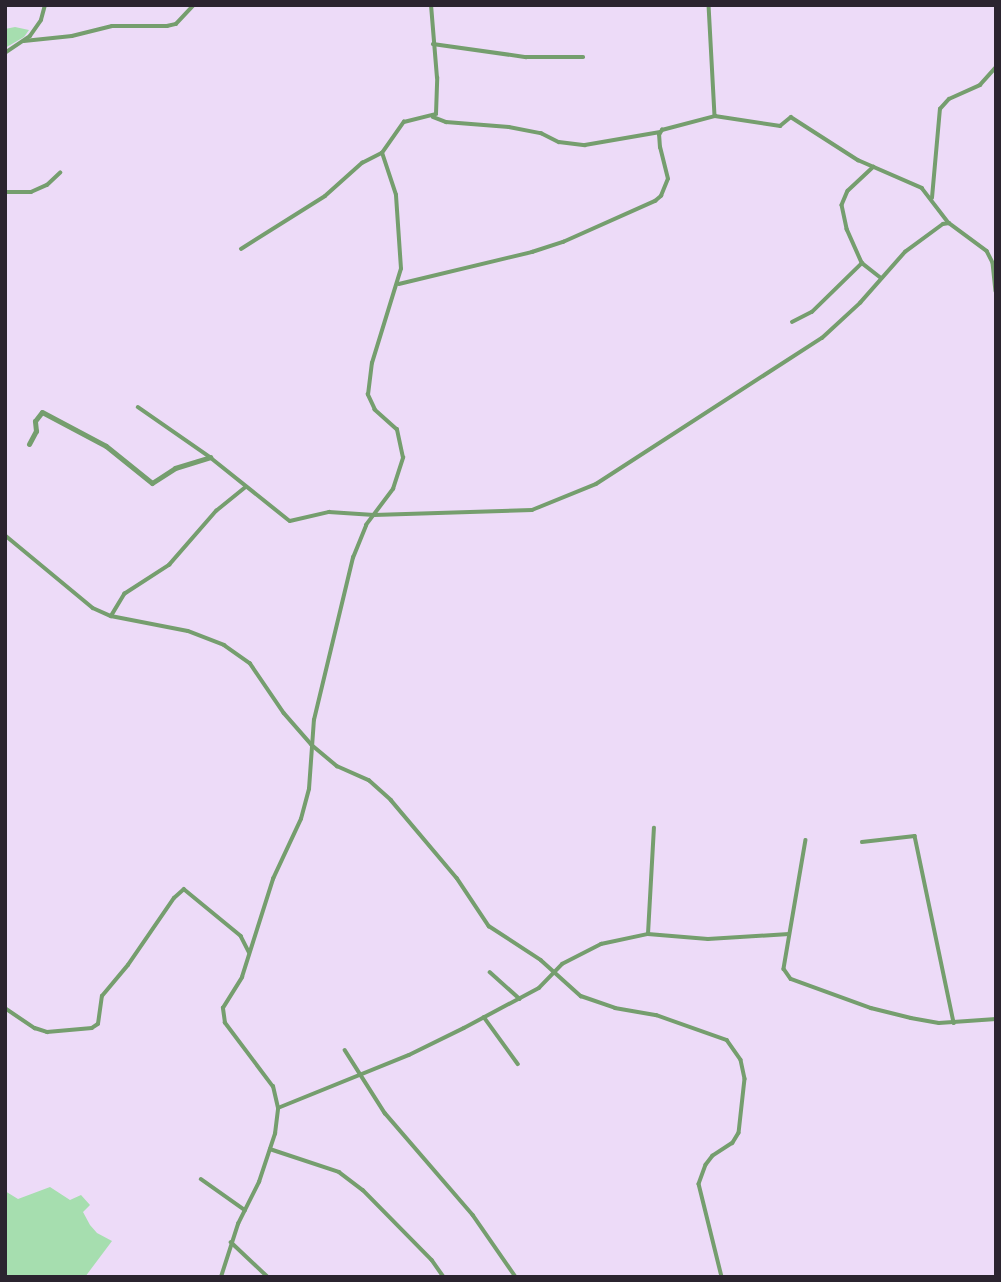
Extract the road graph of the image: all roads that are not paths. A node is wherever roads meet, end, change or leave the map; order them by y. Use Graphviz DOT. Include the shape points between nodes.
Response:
graph roads {
  1 [pos="45,5"];
  2 [pos="194,5"];
  3 [pos="431,5"];
  4 [pos="709,5"];
  5 [pos="24,41"];
  6 [pos="433,44"];
  7 [pos="5,53"];
  8 [pos="583,57"];
  9 [pos="996,67"];
  10 [pos="715,116"];
  11 [pos="433,117"];
  12 [pos="662,130"];
  13 [pos="382,153"];
  14 [pos="874,167"];
  15 [pos="60,173"];
  16 [pos="5,191"];
  17 [pos="932,198"];
  18 [pos="949,223"];
  19 [pos="241,249"];
  20 [pos="862,263"];
  21 [pos="881,278"];
  22 [pos="399,284"];
  23 [pos="996,291"];
  24 [pos="793,322"];
  25 [pos="138,407"];
  26 [pos="29,444"];
  27 [pos="210,457"];
  28 [pos="246,487"];
  29 [pos="374,515"];
  30 [pos="5,535"];
  31 [pos="111,615"];
  32 [pos="312,745"];
  33 [pos="654,828"];
  34 [pos="806,840"];
  35 [pos="862,842"];
  36 [pos="648,934"];
  37 [pos="789,934"];
  38 [pos="250,954"];
  39 [pos="490,972"];
  40 [pos="553,973"];
  41 [pos="520,999"];
  42 [pos="5,1008"];
  43 [pos="484,1017"];
  44 [pos="996,1019"];
  45 [pos="954,1023"];
  46 [pos="345,1050"];
  47 [pos="518,1064"];
  48 [pos="359,1075"];
  49 [pos="278,1108"];
  50 [pos="270,1149"];
  51 [pos="201,1179"];
  52 [pos="245,1210"];
  53 [pos="230,1242"];
  54 [pos="221,1277"];
  55 [pos="268,1277"];
  56 [pos="444,1277"];
  57 [pos="516,1277"];
  58 [pos="722,1277"];
  1 -- 5 [label="street" via="38,25"];
  2 -- 5 [label="street" via="176,24 167,26 112,26"];
  3 -- 6 [label="street"];
  4 -- 10 [label="street"];
  5 -- 7 [label="street"];
  6 -- 8 [label="street" via="526,57"];
  6 -- 11 [label="street" via="438,108"];
  9 -- 17 [label="street" via="980,85 949,99 940,109"];
  10 -- 12 [label="street"];
  10 -- 14 [label="street" via="780,126 791,117"];
  11 -- 12 [label="street" via="541,133 559,142 585,145"];
  11 -- 13 [label="street" via="404,122"];
  12 -- 22 [label="street" via="660,148 668,179 655,201 563,242"];
  13 -- 19 [label="street"];
  13 -- 22 [label="street" via="396,195"];
  14 -- 17 [label="street" via="922,188"];
  14 -- 20 [label="street" via="856,181 842,202 847,229"];
  15 -- 16 [label="street" via="31,192"];
  17 -- 18 [label="street"];
  18 -- 21 [label="street" via="918,242"];
  18 -- 23 [label="street" via="987,250"];
  20 -- 21 [label="street"];
  20 -- 24 [label="street" via="812,312"];
  21 -- 29 [label="street" via="822,338 596,484 532,510"];
  22 -- 29 [label="street" via="372,363 368,395 375,410 397,430 403,458 393,489"];
  25 -- 27 [label="street"];
  26 -- 27 [label="street" via="42,412 106,446 152,483 175,468"];
  27 -- 28 [label="street"];
  28 -- 29 [label="street" via="290,521 329,512"];
  28 -- 31 [label="street" via="216,511 169,565 124,594"];
  29 -- 32 [label="street" via="353,558"];
  30 -- 31 [label="street" via="93,608"];
  31 -- 32 [label="street" via="188,631 224,645 250,663"];
  32 -- 38 [label="street" via="309,789 301,819 273,879"];
  32 -- 40 [label="street" via="337,766 379,788 457,878 488,926 541,960"];
  33 -- 36 [label="street"];
  34 -- 37 [label="street"];
  35 -- 45 [label="street" via="915,836"];
  36 -- 37 [label="street" via="708,939"];
  36 -- 40 [label="street" via="578,953"];
  37 -- 45 [label="street" via="784,969 791,979 871,1008"];
  38 -- 42 [label="street" via="241,936 184,890 102,996 98,1024 92,1028 47,1032"];
  38 -- 49 [label="street" via="223,1015 272,1087"];
  39 -- 41 [label="street"];
  40 -- 41 [label="street"];
  40 -- 58 [label="street" via="588,1000 716,1034 736,1049 745,1079 739,1133 733,1143 713,1156 699,1184"];
  41 -- 43 [label="street"];
  43 -- 47 [label="street"];
  43 -- 48 [label="street"];
  44 -- 45 [label="street"];
  46 -- 48 [label="street"];
  48 -- 49 [label="street"];
  48 -- 57 [label="street" via="414,1150 472,1214"];
  49 -- 50 [label="street"];
  50 -- 52 [label="street"];
  50 -- 56 [label="street" via="339,1172 363,1190"];
  51 -- 52 [label="street"];
  52 -- 53 [label="street"];
  53 -- 54 [label="street"];
  53 -- 55 [label="street"];
}
